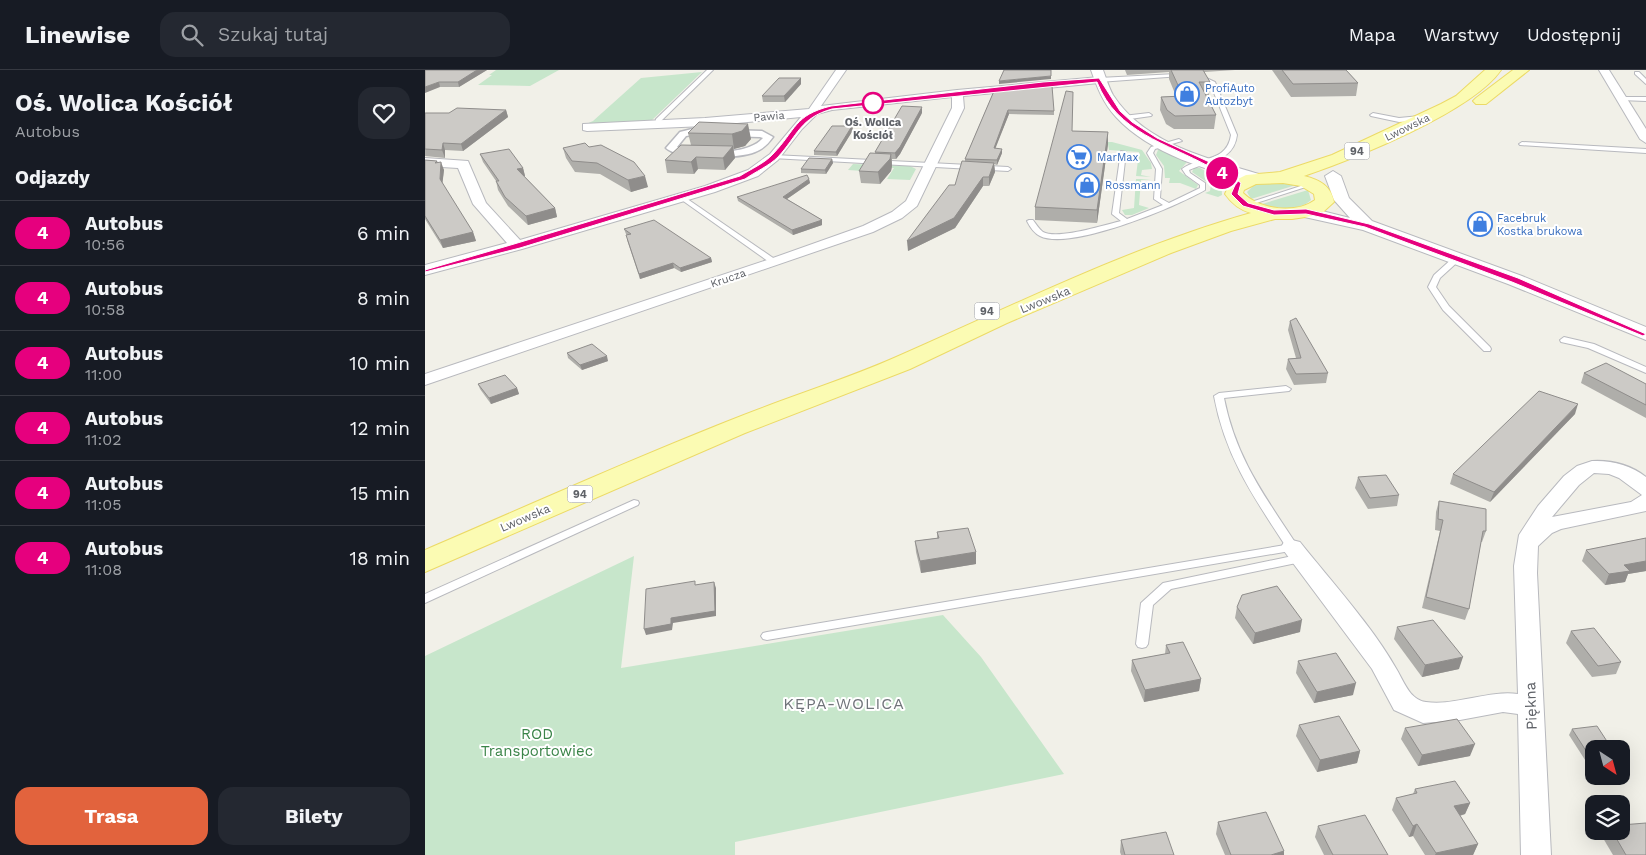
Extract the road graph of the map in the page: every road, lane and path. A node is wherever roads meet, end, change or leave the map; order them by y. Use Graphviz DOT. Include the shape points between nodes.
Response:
graph roads {
  1 [pos="710,70"];
  2 [pos="841,70"];
  3 [pos="1176,70"];
  4 [pos="1494,70"];
  5 [pos="1522,70"];
  6 [pos="1604,70"];
  7 [pos="1637,73"];
  8 [pos="1098,75"];
  9 [pos="1202,78"];
  10 [pos="1646,82"];
  11 [pos="957,93"];
  12 [pos="1622,99"];
  13 [pos="1646,99"];
  14 [pos="813,112"];
  15 [pos="1149,115"];
  16 [pos="1373,115"];
  17 [pos="1429,116"];
  18 [pos="1123,118"];
  19 [pos="657,124"];
  20 [pos="587,126"];
  21 [pos="765,135"];
  22 [pos="1646,138"];
  23 [pos="1172,143"];
  24 [pos="1522,144"];
  25 [pos="1646,151"];
  26 [pos="1123,152"];
  27 [pos="774,157"];
  28 [pos="425,162"];
  29 [pos="1209,164"];
  30 [pos="930,165"];
  31 [pos="1008,170"];
  32 [pos="1333,176"];
  33 [pos="1282,177"];
  34 [pos="1257,178"];
  35 [pos="1314,185"];
  36 [pos="681,197"];
  37 [pos="1241,197"];
  38 [pos="1167,205"];
  39 [pos="1314,208"];
  40 [pos="1274,212"];
  41 [pos="1031,221"];
  42 [pos="1126,221"];
  43 [pos="1363,222"];
  44 [pos="517,246"];
  45 [pos="1458,258"];
  46 [pos="775,262"];
  47 [pos="425,270"];
  48 [pos="1646,334"];
  49 [pos="1564,340"];
  50 [pos="1487,349"];
  51 [pos="1646,370"];
  52 [pos="425,380"];
  53 [pos="1286,390"];
  54 [pos="736,427"];
  55 [pos="1646,490"];
  56 [pos="1646,501"];
  57 [pos="634,503"];
  58 [pos="1297,552"];
  59 [pos="1526,558"];
  60 [pos="425,562"];
  61 [pos="425,599"];
  62 [pos="767,636"];
  63 [pos="1142,644"];
  64 [pos="1531,705"];
  65 [pos="1537,855"];
  1 -- 19 [label="lane"];
  2 -- 14 [label="street"];
  3 -- 8 [label="lane" via="1179,74"];
  4 -- 17 [label="main road, Lwowska / 94" via="1461,99"];
  5 -- 32 [label="main road, Lwowska / 94" via="1482,101 1446,122"];
  6 -- 12 [label="street"];
  7 -- 10 [label="lane"];
  8 -- 11 [label="street, Pawia"];
  8 -- 18 [label="street" via="1104,92"];
  9 -- 29 [label="lane" via="1212,82 1234,135 1223,155"];
  11 -- 14 [label="street, Pawia" via="831,107"];
  11 -- 30 [label="street, Krucza" via="958,108"];
  12 -- 13 [label="lane"];
  12 -- 22 [label="street"];
  14 -- 19 [label="street, Pawia"];
  14 -- 27 [label="street"];
  15 -- 18 [label="lane"];
  16 -- 17 [label="lane" via="1399,120"];
  17 -- 33 [label="main road, Lwowska / 94" via="1338,159"];
  18 -- 23 [label="street" via="1142,132"];
  19 -- 20 [label="street, Pawia"];
  21 -- 21 [label="street" via="767,139 757,150 746,153 677,151 671,146 683,134 692,132"];
  23 -- 29 [label="street"];
  23 -- 38 [label="lane" via="1153,148 1150,152 1159,169 1157,199"];
  24 -- 25 [label="lane"];
  26 -- 42 [label="lane" via="1115,214"];
  27 -- 30 [label="lane"];
  27 -- 36 [label="street" via="743,177"];
  28 -- 44 [label="street" via="463,164 480,204"];
  29 -- 34 [label="street"];
  29 -- 37 [label="street"];
  29 -- 38 [label="lane" via="1189,167 1185,171 1203,184 1203,189"];
  30 -- 31 [label="lane"];
  30 -- 46 [label="street, Krucza" via="912,203 897,215 868,229"];
  32 -- 35 [label="main road, Lwowska / 94"];
  32 -- 43 [label="street" via="1342,200"];
  33 -- 34 [label="main road, 94"];
  33 -- 35 [label="main road, 94"];
  34 -- 37 [label="main road, 94"];
  35 -- 37 [label="lane"];
  35 -- 39 [label="main road" via="1325,195"];
  36 -- 44 [label="street"];
  36 -- 46 [label="lane"];
  37 -- 40 [label="main road, 94"];
  37 -- 54 [label="main road, Lwowska / 94" via="1224,212 1098,262 830,380"];
  38 -- 42 [label="lane"];
  39 -- 40 [label="main road, 94"];
  39 -- 43 [label="street" via="1351,223"];
  40 -- 54 [label="main road, Lwowska / 94" via="1164,249 999,318 901,364"];
  41 -- 42 [label="lane" via="1033,227 1044,235 1072,235"];
  43 -- 45 [label="street"];
  44 -- 47 [label="street"];
  45 -- 48 [label="street"];
  45 -- 50 [label="lane" via="1437,277 1432,287 1446,308"];
  46 -- 52 [label="street, Krucza"];
  49 -- 51 [label="lane" via="1591,346"];
  53 -- 58 [label="lane" via="1219,396 1222,419 1245,476"];
  54 -- 60 [label="main road, Lwowska / 94"];
  55 -- 59 [label="street, Piękna" via="1636,479 1618,470 1596,467 1584,470 1535,525 1529,536"];
  56 -- 59 [label="street, Piękna" via="1633,508 1555,523 1533,539"];
  57 -- 61 [label="lane"];
  58 -- 62 [label="lane"];
  58 -- 63 [label="lane" via="1167,586 1147,603"];
  58 -- 64 [label="street" via="1381,664 1403,703 1423,713 1503,702"];
  59 -- 64 [label="street, Piękna"];
  64 -- 65 [label="street, Piękna"];
}
